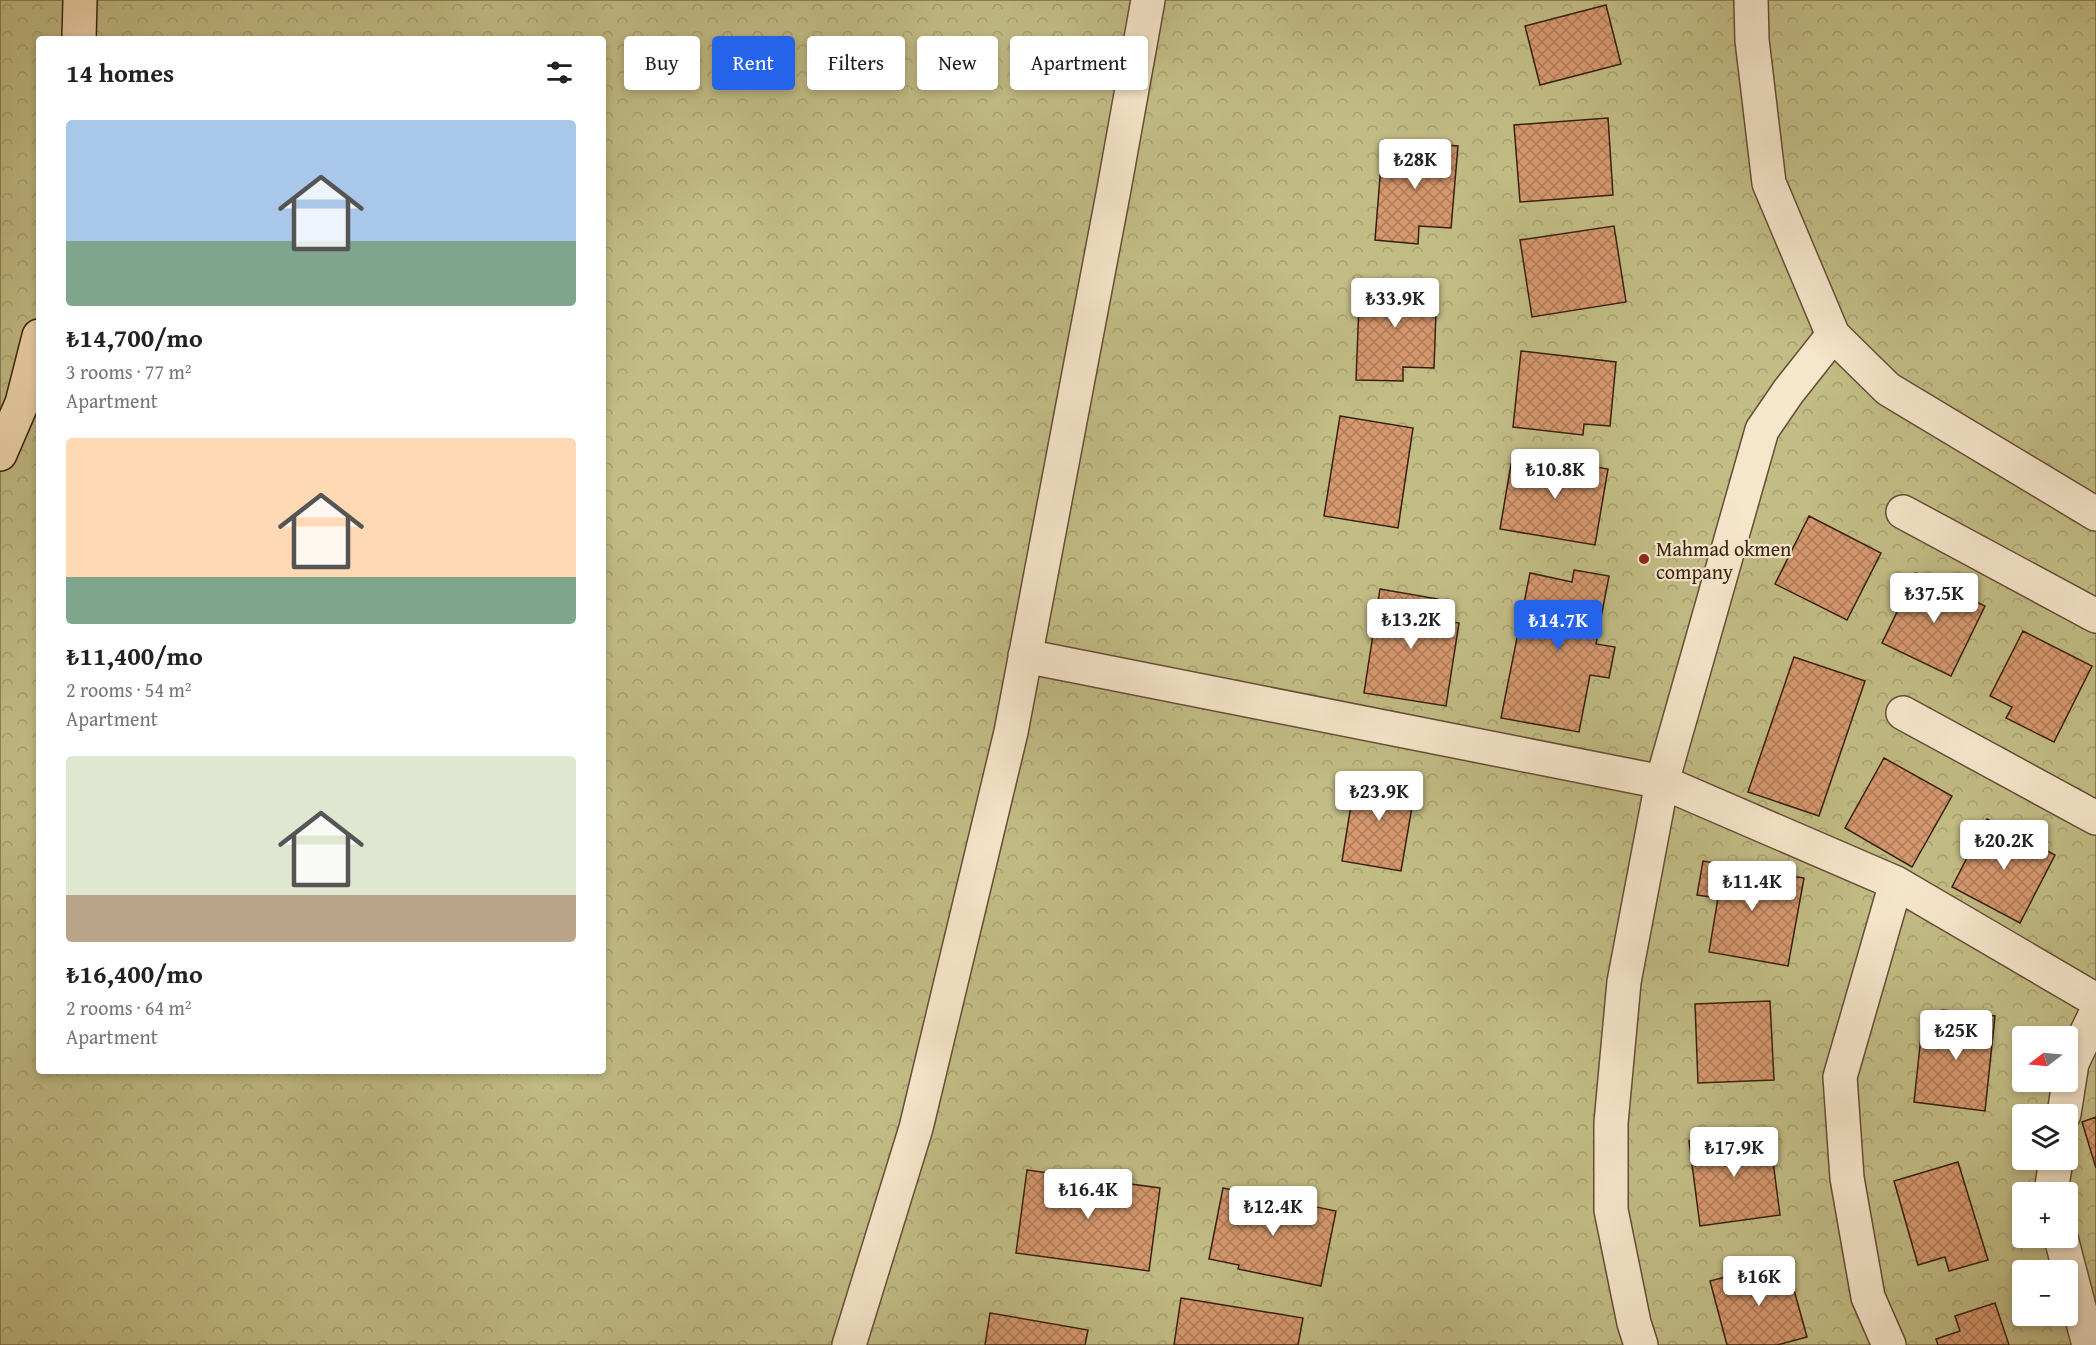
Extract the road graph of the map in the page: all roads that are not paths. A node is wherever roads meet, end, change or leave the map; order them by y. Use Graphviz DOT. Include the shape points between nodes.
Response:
graph roads {
  1 [pos="80,0"];
  2 [pos="1148,0"];
  3 [pos="1751,0"];
  4 [pos="80,36"];
  5 [pos="1833,335"];
  6 [pos="36,348"];
  7 [pos="0,454"];
  8 [pos="1903,513"];
  9 [pos="2096,514"];
  10 [pos="2096,616"];
  11 [pos="1025,656"];
  12 [pos="1903,713"];
  13 [pos="1662,782"];
  14 [pos="2096,818"];
  15 [pos="1896,883"];
  16 [pos="2096,1000"];
  17 [pos="2096,1013"];
  18 [pos="2066,1104"];
  19 [pos="2064,1248"];
  20 [pos="849,1345"];
  21 [pos="1641,1345"];
  22 [pos="1889,1345"];
  23 [pos="2089,1345"];
  1 -- 4 [label="main road"];
  2 -- 11 [label="street"];
  3 -- 5 [label="street" via="1769,183"];
  5 -- 9 [label="street" via="1888,388"];
  5 -- 13 [label="street" via="1762,430"];
  6 -- 7 [label="main road" via="22,403"];
  8 -- 10 [label="street"];
  11 -- 13 [label="street"];
  11 -- 20 [label="street" via="1011,732 916,1128"];
  12 -- 14 [label="street"];
  13 -- 15 [label="street"];
  13 -- 21 [label="street" via="1624,982 1611,1123 1611,1210"];
  15 -- 16 [label="street"];
  15 -- 22 [label="street" via="1840,1077 1846,1178 1868,1297"];
  17 -- 18 [label="street" via="2072,1063"];
  19 -- 23 [label="street"];
}
